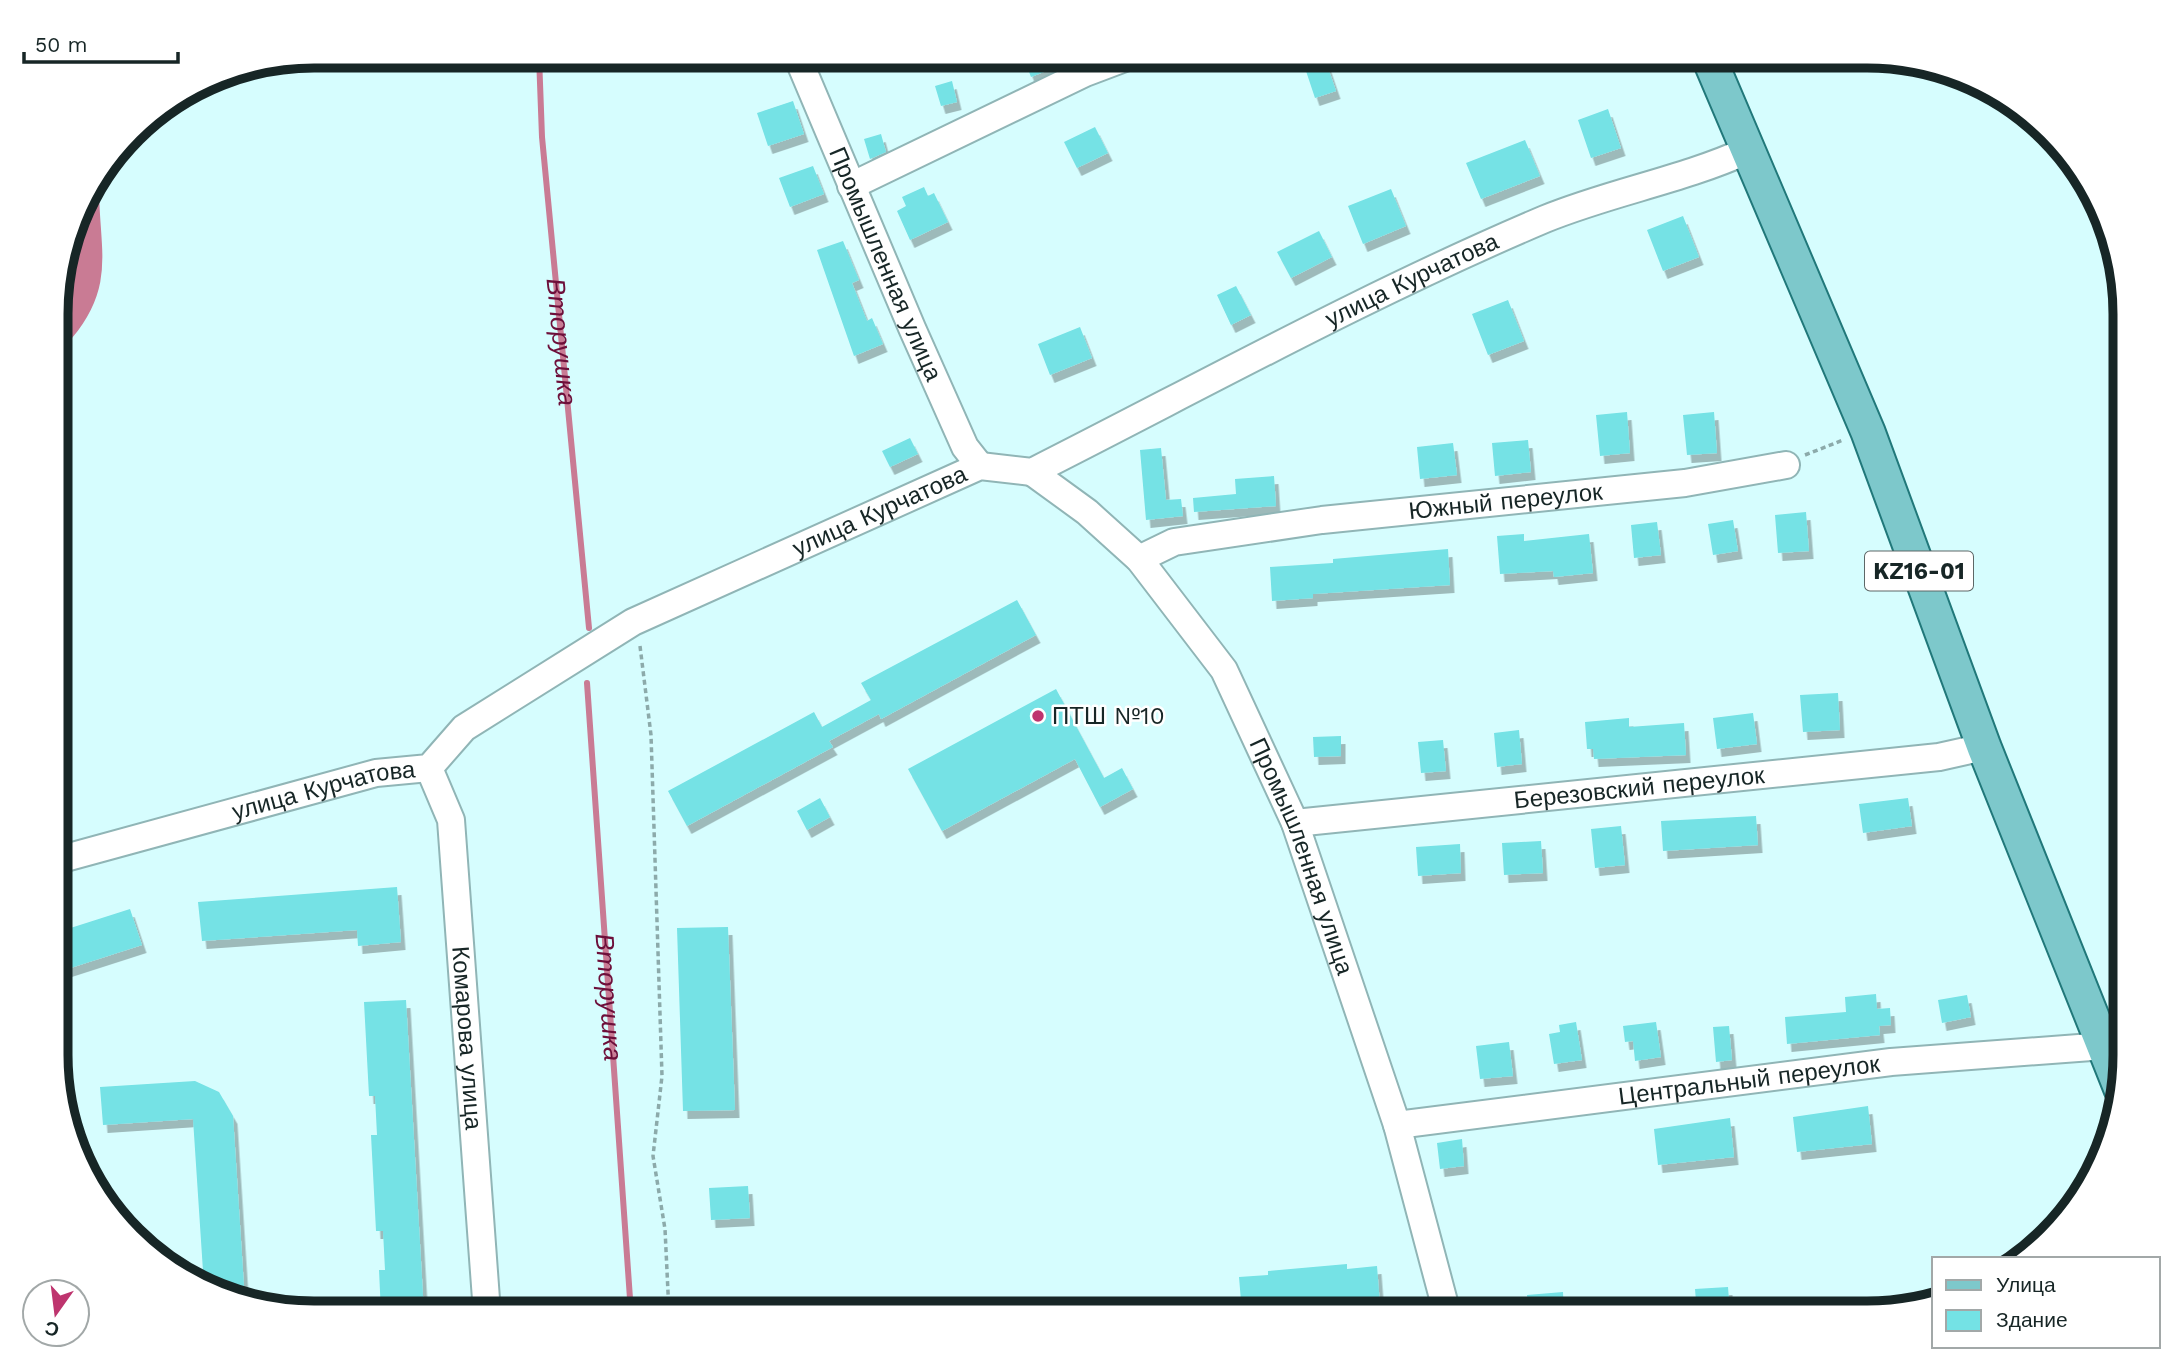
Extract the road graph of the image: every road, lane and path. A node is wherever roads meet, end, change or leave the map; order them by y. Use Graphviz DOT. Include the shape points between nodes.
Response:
graph roads {
  1 [pos="1097,68"];
  2 [pos="1713,68"];
  3 [pos="802,69"];
  4 [pos="1746,151"];
  5 [pos="851,186"];
  6 [pos="1868,432"];
  7 [pos="1786,465"];
  8 [pos="980,466"];
  9 [pos="1032,472"];
  10 [pos="1139,559"];
  11 [pos="633,622"];
  12 [pos="1984,747"];
  13 [pos="429,768"];
  14 [pos="1295,823"];
  15 [pos="68,857"];
  16 [pos="2113,1058"];
  17 [pos="2112,1064"];
  18 [pos="1396,1125"];
  19 [pos="1444,1300"];
  20 [pos="486,1301"];
  21 [pos="668,1301"];
  1 -- 5 [label="street"];
  2 -- 4 [label="main road, KZ16-01"];
  3 -- 5 [label="street, Промышленная улица"];
  4 -- 6 [label="main road, KZ16-01"];
  4 -- 9 [label="street, улица Курчатова" via="1710,167 1547,218 1340,315"];
  5 -- 8 [label="street, Промышленная улица" via="965,447"];
  6 -- 7 [label="path" via="1821,447"];
  6 -- 12 [label="main road, KZ16-01"];
  7 -- 10 [label="street, Южный переулок" via="1685,483 1308,522 1174,542"];
  8 -- 9 [label="street, улица Курчатова"];
  8 -- 11 [label="street, улица Курчатова"];
  9 -- 10 [label="street, Промышленная улица" via="1087,512"];
  10 -- 14 [label="street, Промышленная улица" via="1224,670"];
  11 -- 13 [label="street, улица Курчатова" via="464,728"];
  11 -- 21 [label="path" via="644,656 651,735 662,1076 653,1156 665,1228"];
  12 -- 14 [label="street, Березовский переулок" via="1939,757"];
  12 -- 16 [label="main road, KZ16-01"];
  13 -- 15 [label="street, улица Курчатова" via="376,774"];
  13 -- 20 [label="street, Комарова улица" via="451,820"];
  14 -- 18 [label="street, Промышленная улица"];
  17 -- 18 [label="street, Центральный переулок" via="1891,1062"];
  18 -- 19 [label="street, Промышленная улица"];
}
